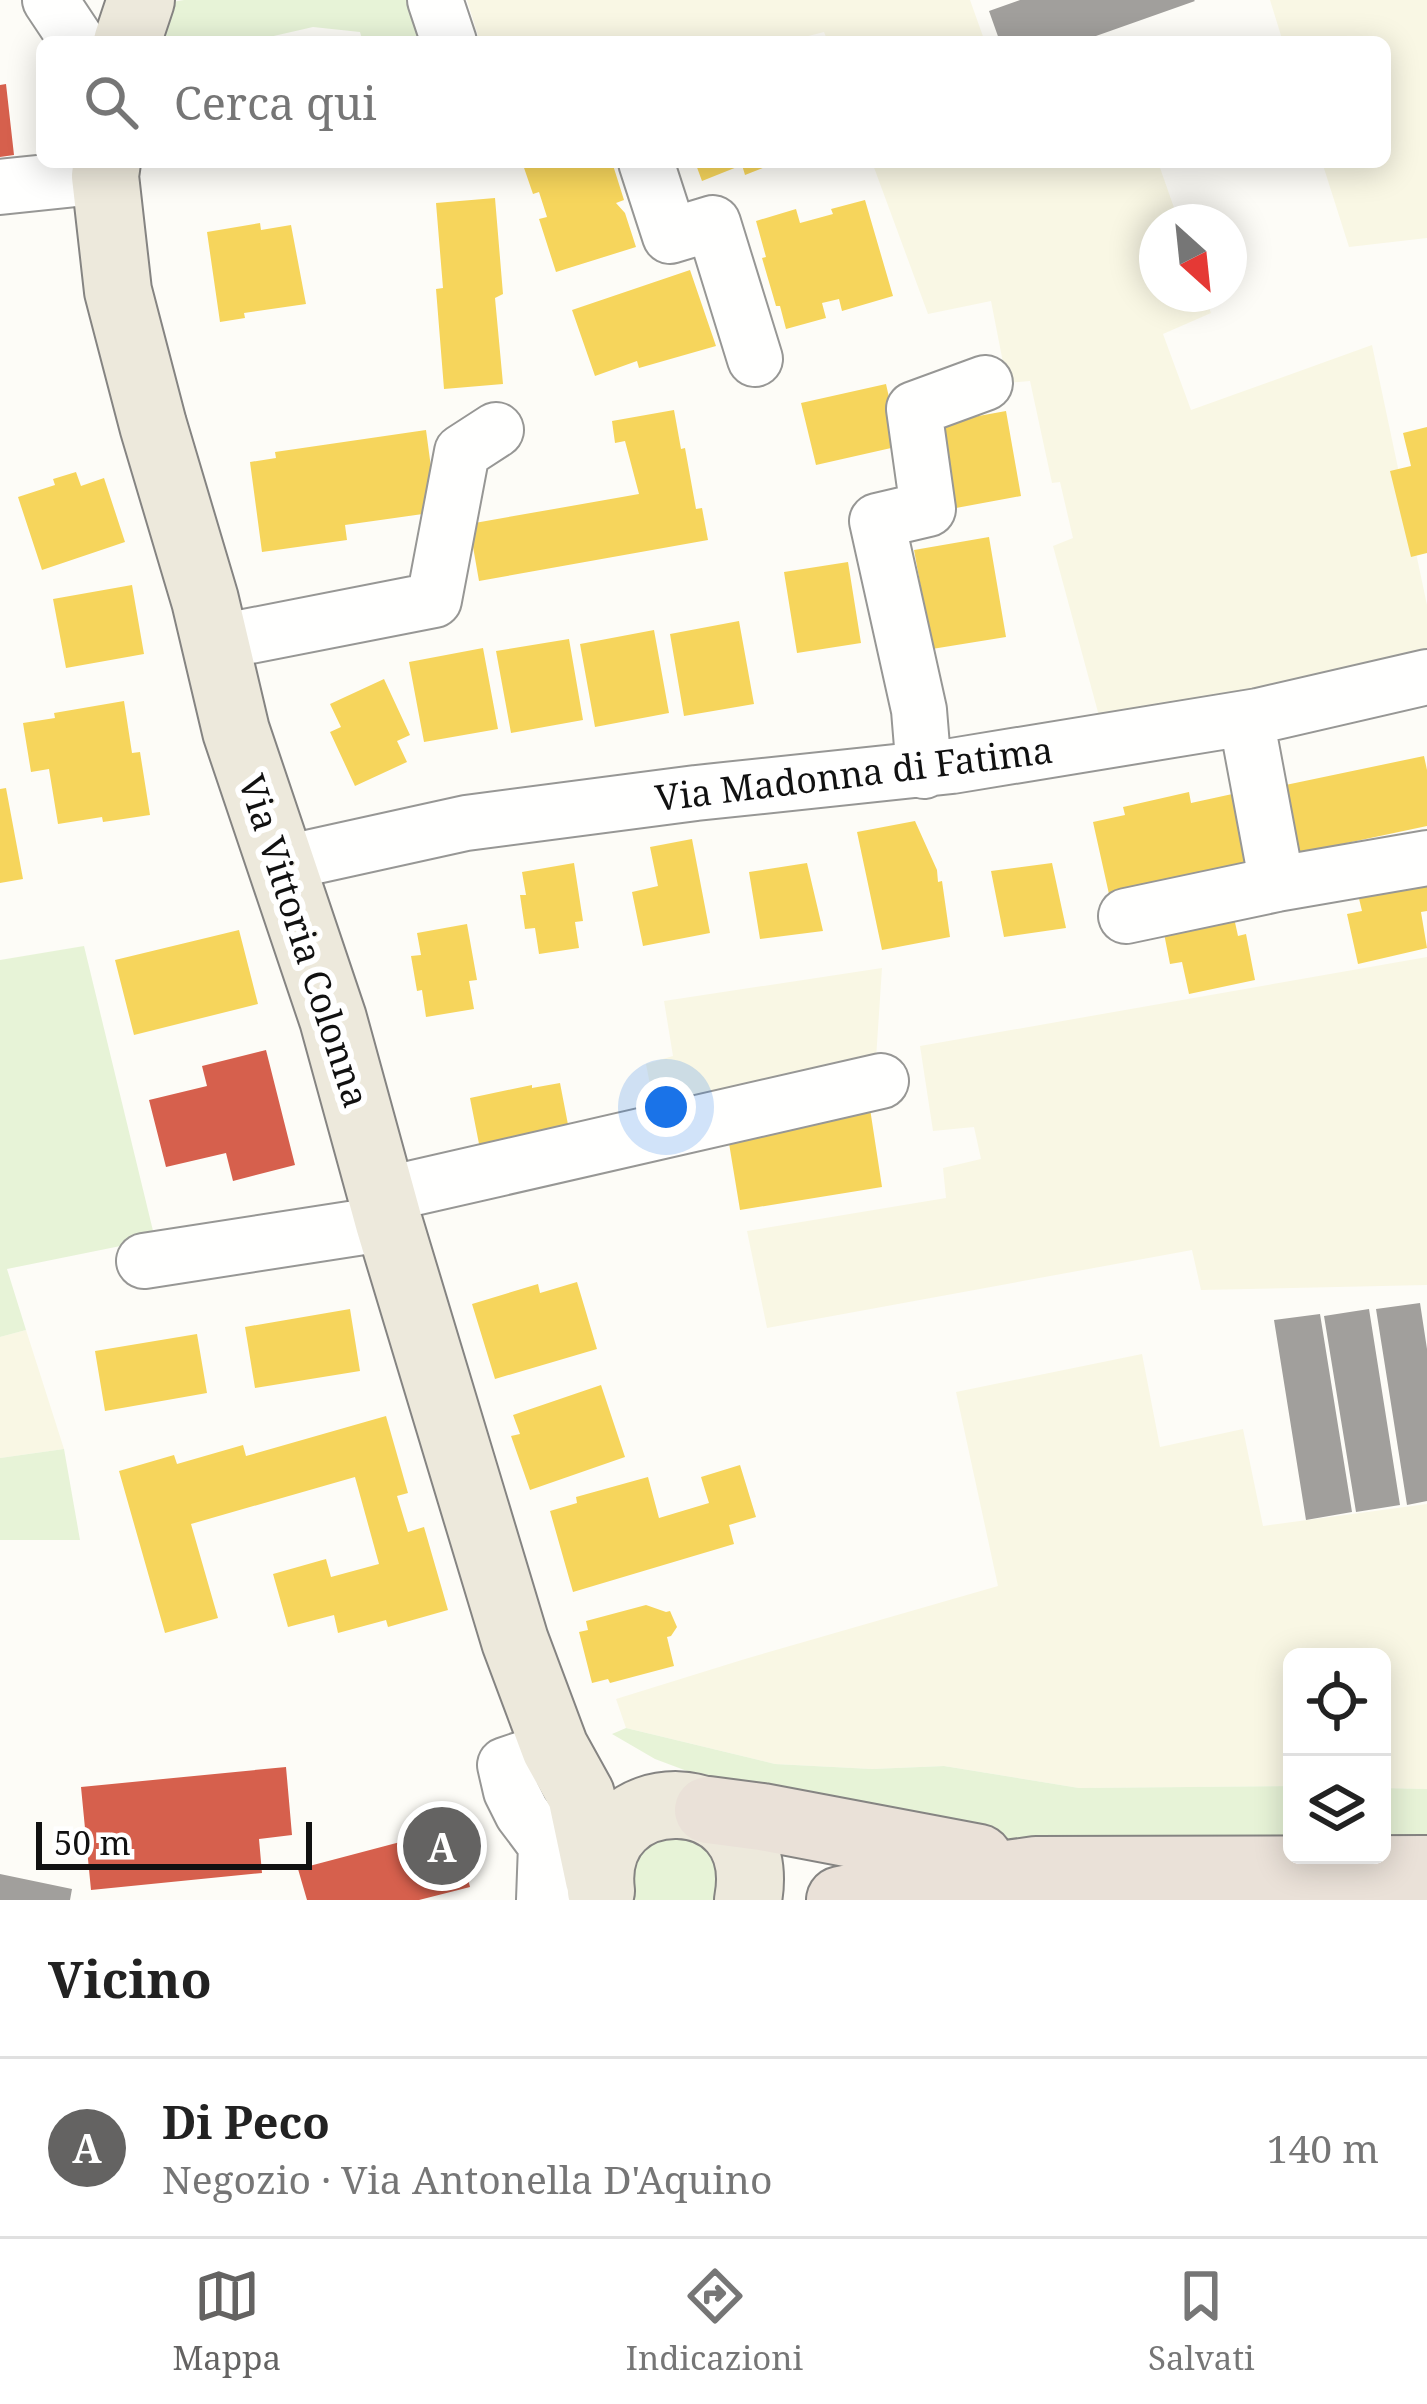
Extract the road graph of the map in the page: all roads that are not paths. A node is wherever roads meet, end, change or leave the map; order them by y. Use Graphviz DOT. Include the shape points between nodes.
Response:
graph roads {
  1 [pos="50,0"];
  2 [pos="141,0"];
  3 [pos="435,0"];
  4 [pos="74,36"];
  5 [pos="129,36"];
  6 [pos="447,36"];
  7 [pos="648,168"];
  8 [pos="106,169"];
  9 [pos="0,187"];
  10 [pos="755,358"];
  11 [pos="985,383"];
  12 [pos="496,430"];
  13 [pos="214,643"];
  14 [pos="1427,677"];
  15 [pos="1246,718"];
  16 [pos="924,771"];
  17 [pos="1427,858"];
  18 [pos="280,864"];
  19 [pos="1277,884"];
  20 [pos="1126,916"];
  21 [pos="880,1081"];
  22 [pos="386,1209"];
  23 [pos="144,1261"];
  24 [pos="532,1737"];
  25 [pos="692,1807"];
  26 [pos="1427,1869"];
  27 [pos="1036,1870"];
  28 [pos="582,1893"];
  29 [pos="748,1900"];
  30 [pos="840,1900"];
  1 -- 4 [label="street"];
  2 -- 5 [label="main road"];
  3 -- 6 [label="street"];
  7 -- 10 [label="street" via="670,236 713,223"];
  8 -- 9 [label="street, Via Vittoria Colonna"];
  8 -- 13 [label="main road, Via Vittoria Colonna" via="118,291"];
  11 -- 16 [label="street" via="914,409 928,509 877,521 920,710"];
  12 -- 13 [label="street" via="462,452 434,599"];
  13 -- 18 [label="main road, Via Vittoria Colonna"];
  14 -- 15 [label="street, Via Madonna di Fatima"];
  15 -- 16 [label="street, Via Madonna di Fatima"];
  15 -- 19 [label="street"];
  16 -- 18 [label="street, Via Madonna di Fatima" via="466,824"];
  17 -- 19 [label="street"];
  18 -- 22 [label="main road, Via Vittoria Colonna"];
  19 -- 20 [label="street"];
  21 -- 22 [label="street"];
  22 -- 23 [label="street"];
  22 -- 24 [label="main road, Via Vittoria Colonna" via="515,1641"];
  24 -- 25 [label="main road, Via Vittoria Colonna" via="587,1746"];
  24 -- 28 [label="main road, Via Vittoria Colonna" via="581,1795"];
  25 -- 27 [label="highway"];
  25 -- 28 [label="main road" via="652,1807 630,1818"];
  25 -- 29 [label="main road, Via Vittoria Colonna" via="727,1822 741,1839 750,1860"];
  26 -- 27 [label="highway"];
  27 -- 30 [label="highway"];
}
